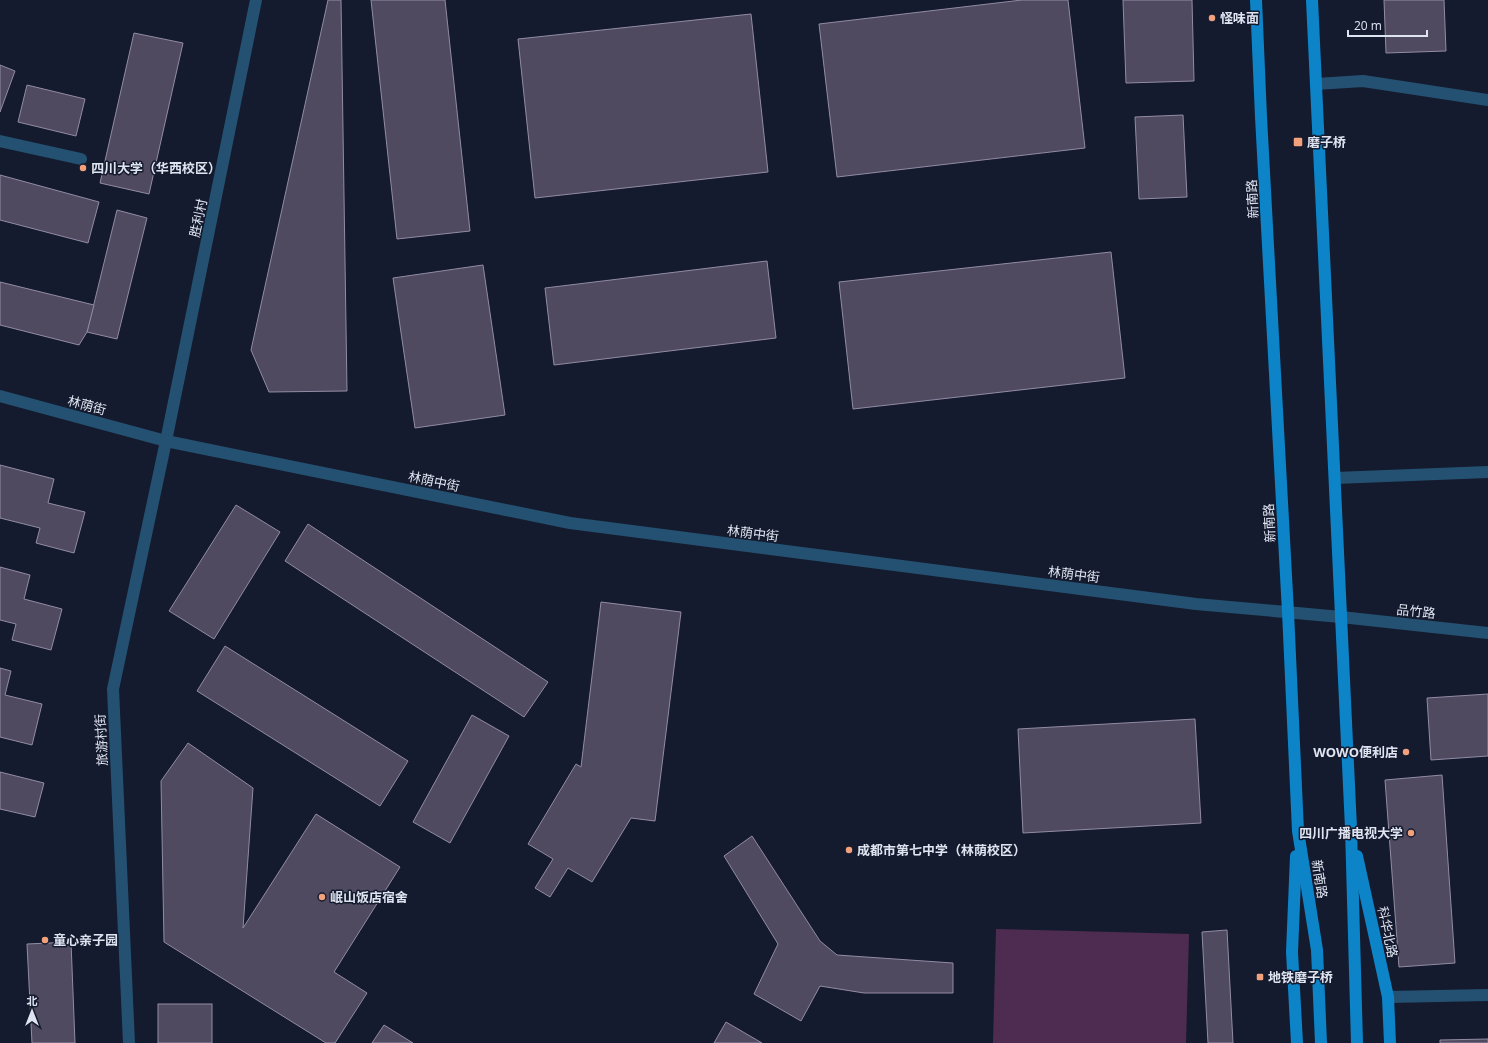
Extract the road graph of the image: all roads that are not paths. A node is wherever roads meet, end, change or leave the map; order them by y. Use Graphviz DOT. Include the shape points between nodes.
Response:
graph roads {
  1 [pos="256,0"];
  2 [pos="1256,0"];
  3 [pos="1312,0"];
  4 [pos="1316,84"];
  5 [pos="1488,100"];
  6 [pos="0,141"];
  7 [pos="81,159"];
  8 [pos="0,396"];
  9 [pos="166,441"];
  10 [pos="1488,472"];
  11 [pos="1335,478"];
  12 [pos="1288,612"];
  13 [pos="1341,617"];
  14 [pos="1488,633"];
  15 [pos="1351,828"];
  16 [pos="1298,830"];
  17 [pos="1488,995"];
  18 [pos="1388,997"];
  19 [pos="129,1043"];
  20 [pos="1297,1043"];
  21 [pos="1321,1043"];
  22 [pos="1357,1043"];
  23 [pos="1390,1043"];
  1 -- 9 [label="street, 胜利村"];
  2 -- 12 [label="main road, 新南路"];
  3 -- 4 [label="main road"];
  4 -- 5 [label="street" via="1363,81"];
  4 -- 11 [label="main road"];
  6 -- 7 [label="street"];
  8 -- 9 [label="street, 林荫街"];
  9 -- 12 [label="street, 林荫中街" via="570,524 1196,604"];
  9 -- 19 [label="street, 旅游村街" via="112,689"];
  10 -- 11 [label="street"];
  11 -- 13 [label="main road"];
  12 -- 13 [label="street, 林荫中街"];
  12 -- 16 [label="main road, 新南路"];
  13 -- 14 [label="street, 品竹路"];
  13 -- 15 [label="main road"];
  15 -- 18 [label="main road, 科华北路"];
  15 -- 22 [label="main road"];
  16 -- 20 [label="main road" via="1292,952"];
  16 -- 21 [label="main road, 新南路" via="1317,950"];
  17 -- 18 [label="street"];
  18 -- 23 [label="main road, 科华北路"];
}
